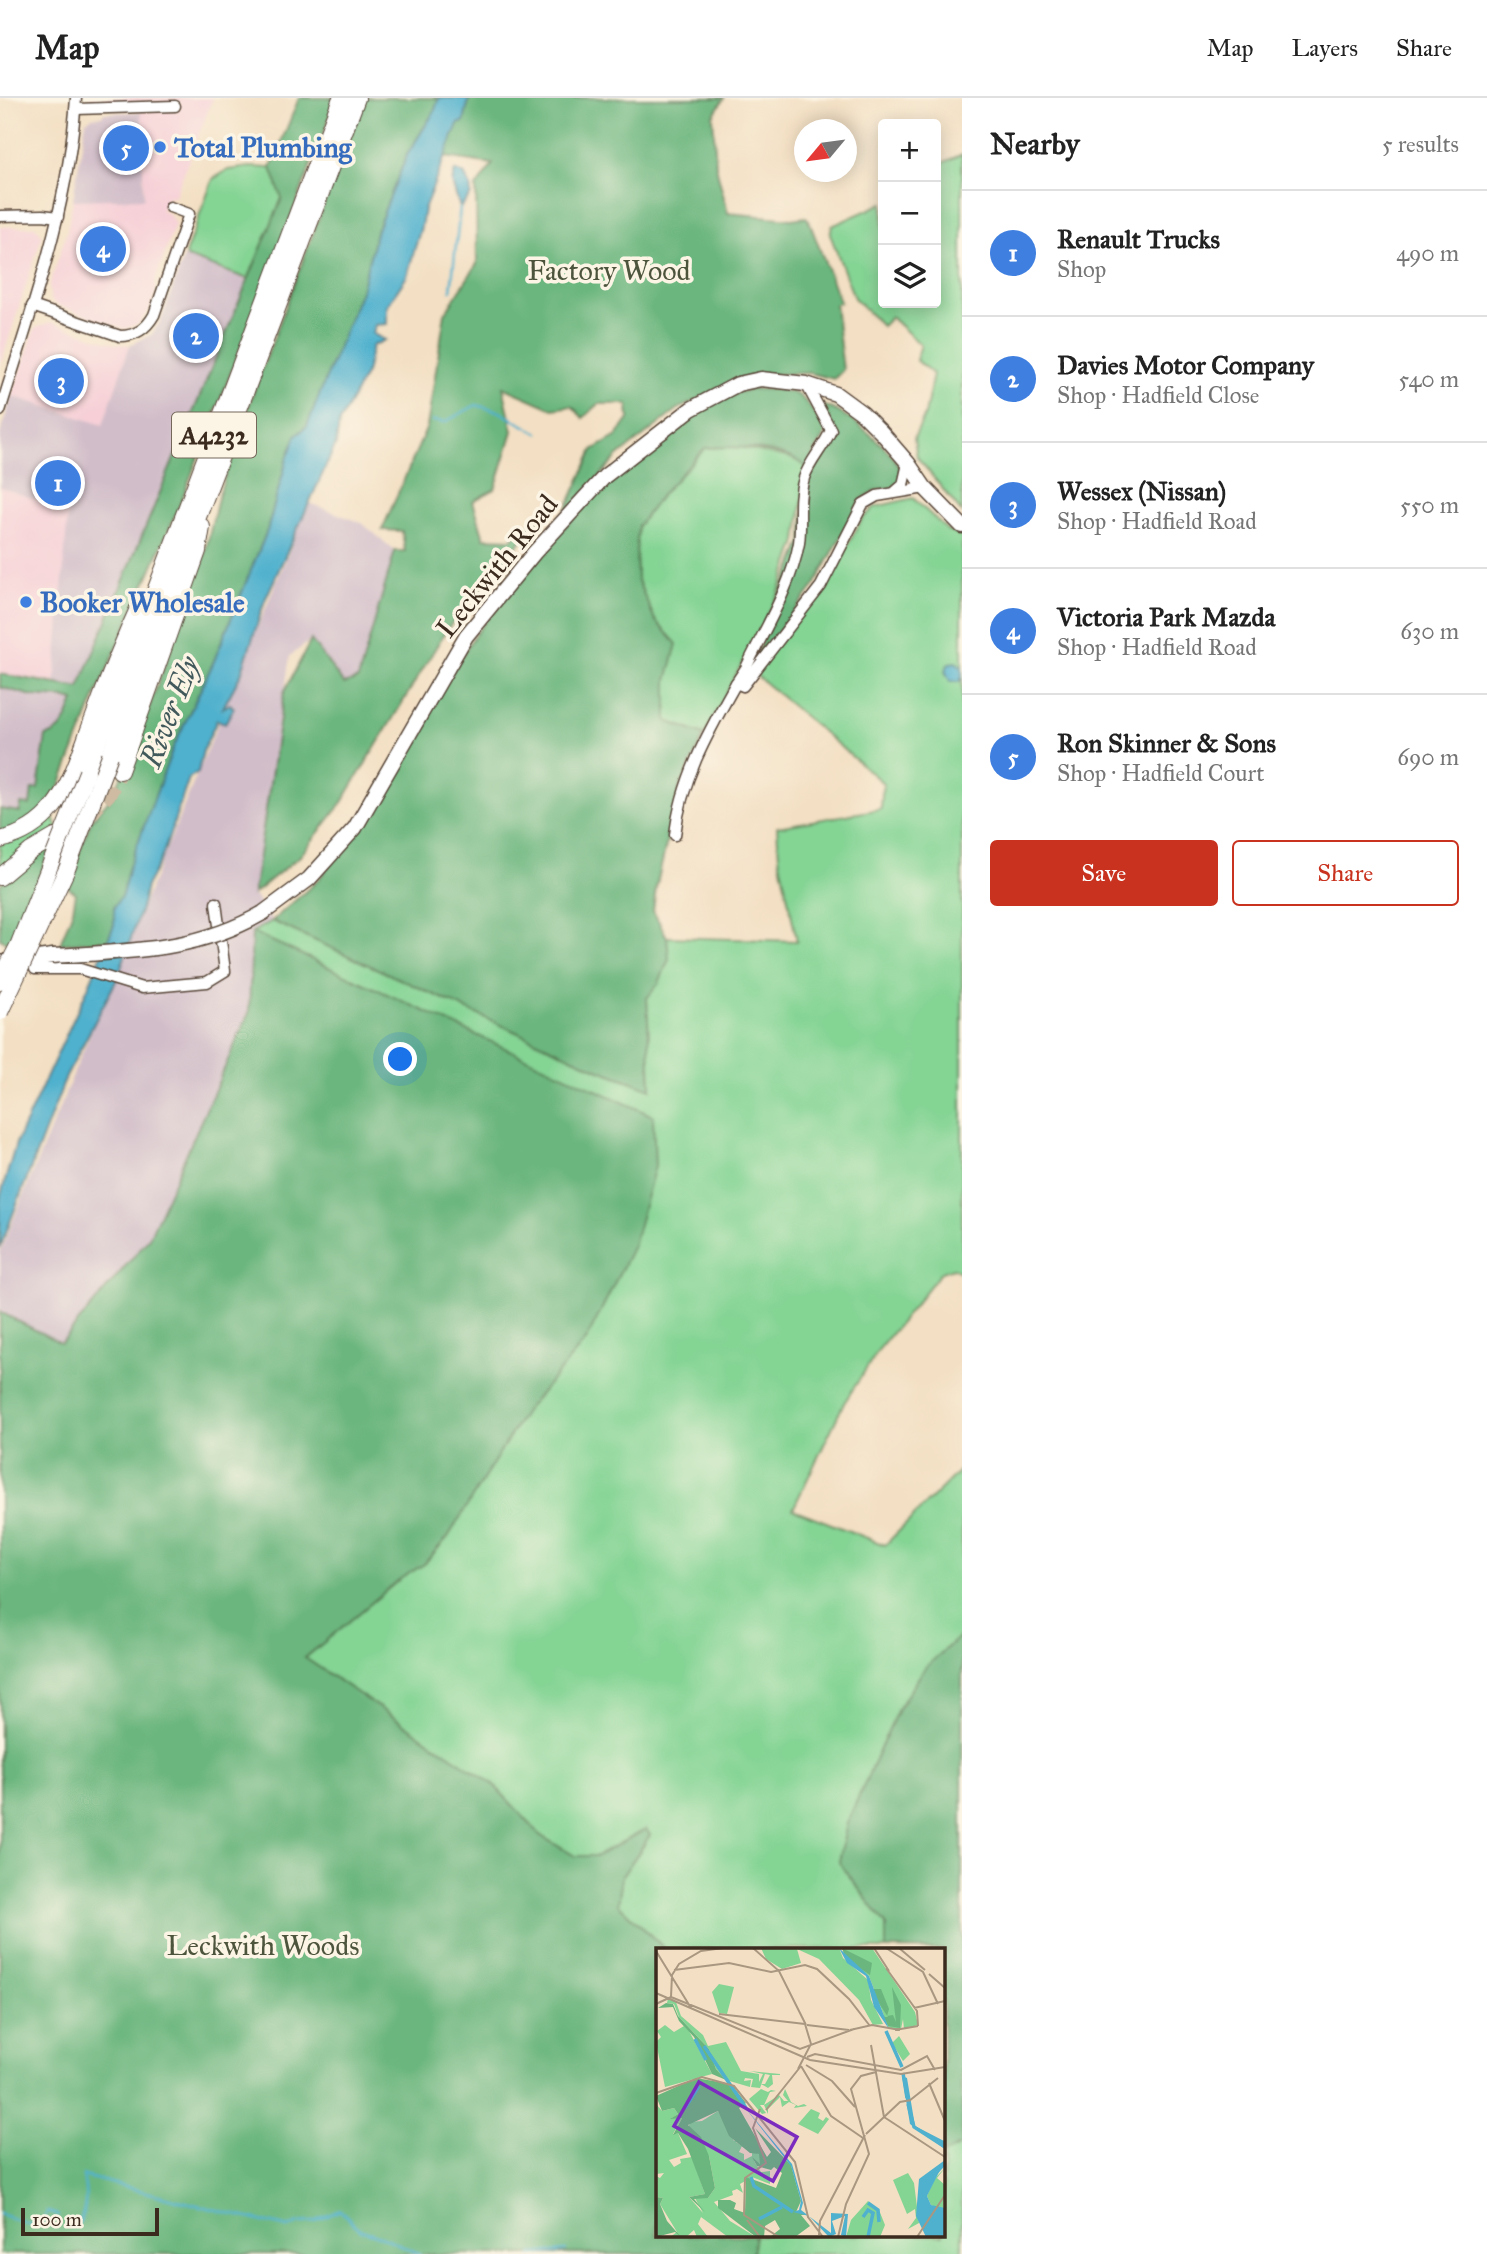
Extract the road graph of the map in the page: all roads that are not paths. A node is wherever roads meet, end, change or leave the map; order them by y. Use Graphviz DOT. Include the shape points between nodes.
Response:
graph roads {
  1 [pos="341,98"];
  2 [pos="357,98"];
  3 [pos="76,104"];
  4 [pos="175,106"];
  5 [pos="170,207"];
  6 [pos="0,216"];
  7 [pos="58,217"];
  8 [pos="32,306"];
  9 [pos="806,384"];
  10 [pos="0,411"];
  11 [pos="908,463"];
  12 [pos="925,488"];
  13 [pos="209,490"];
  14 [pos="896,491"];
  15 [pos="962,526"];
  16 [pos="174,539"];
  17 [pos="736,683"];
  18 [pos="120,771"];
  19 [pos="675,835"];
  20 [pos="55,837"];
  21 [pos="0,840"];
  22 [pos="0,877"];
  23 [pos="216,903"];
  24 [pos="0,953"];
  25 [pos="29,959"];
  26 [pos="0,963"];
  27 [pos="0,981"];
  28 [pos="0,1012"];
  1 -- 16 [label="main road, A4232"];
  2 -- 13 [label="main road, A4232"];
  3 -- 4 [label="street"];
  3 -- 7 [label="street"];
  5 -- 8 [label="street" via="189,214 154,315 145,328 120,336"];
  6 -- 7 [label="street"];
  7 -- 8 [label="street"];
  8 -- 10 [label="street"];
  9 -- 11 [label="main road, Leckwith Road" via="836,394 854,407"];
  9 -- 17 [label="street" via="831,430 805,474 792,570"];
  9 -- 25 [label="main road, Leckwith Road, bridge" via="761,379 738,384 691,409 605,475 466,636 355,828 309,879 263,913 215,936 178,946"];
  11 -- 12 [label="main road, Leckwith Road"];
  11 -- 14 [label="street" via="903,485"];
  12 -- 14 [label="street"];
  12 -- 15 [label="main road, Leckwith Road"];
  13 -- 18 [label="main road" via="198,551"];
  13 -- 28 [label="main road, A4232, bridge" via="67,869"];
  14 -- 17 [label="street" via="863,504 821,586 743,686"];
  16 -- 21 [label="main road" via="120,648 65,789 32,827"];
  16 -- 27 [label="main road, A4232, bridge" via="87,772"];
  17 -- 19 [label="street" via="684,788"];
  20 -- 22 [label="main road"];
  23 -- 25 [label="street" via="225,971 207,982 142,988 80,969 35,969"];
  24 -- 25 [label="main road, Leckwith Road"];
  25 -- 26 [label="main road, Leckwith Road"];
}
